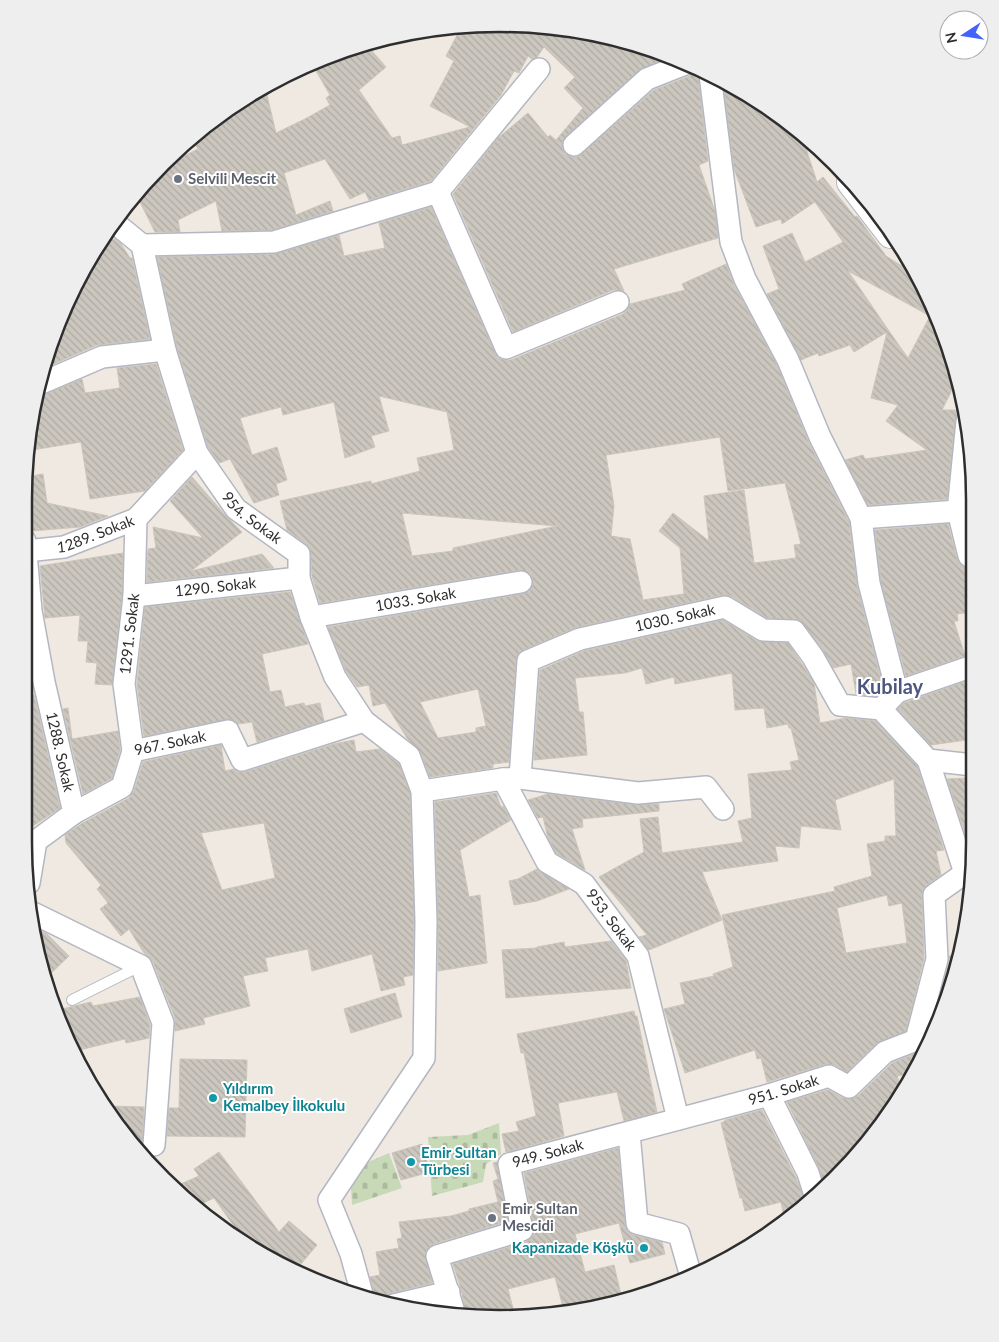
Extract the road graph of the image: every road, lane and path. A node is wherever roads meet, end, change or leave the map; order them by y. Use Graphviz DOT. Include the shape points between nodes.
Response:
graph roads {
  1 [pos="676,67"];
  2 [pos="539,69"];
  3 [pos="711,84"];
  4 [pos="574,145"];
  5 [pos="438,192"];
  6 [pos="120,227"];
  7 [pos="142,245"];
  8 [pos="618,302"];
  9 [pos="165,350"];
  10 [pos="48,380"];
  11 [pos="964,450"];
  12 [pos="197,453"];
  13 [pos="958,511"];
  14 [pos="861,518"];
  15 [pos="136,519"];
  16 [pos="966,544"];
  17 [pos="32,546"];
  18 [pos="299,578"];
  19 [pos="521,582"];
  20 [pos="134,596"];
  21 [pos="311,617"];
  22 [pos="32,629"];
  23 [pos="966,668"];
  24 [pos="897,692"];
  25 [pos="881,709"];
  26 [pos="364,721"];
  27 [pos="133,750"];
  28 [pos="928,760"];
  29 [pos="966,764"];
  30 [pos="511,778"];
  31 [pos="422,791"];
  32 [pos="723,809"];
  33 [pos="74,813"];
  34 [pos="33,861"];
  35 [pos="966,869"];
  36 [pos="965,880"];
  37 [pos="38,915"];
  38 [pos="141,966"];
  39 [pos="72,1000"];
  40 [pos="922,1039"];
  41 [pos="922,1042"];
  42 [pos="769,1095"];
  43 [pos="678,1119"];
  44 [pos="629,1133"];
  45 [pos="154,1145"];
  46 [pos="813,1189"];
  47 [pos="689,1269"];
  48 [pos="360,1288"];
  49 [pos="449,1292"];
  50 [pos="410,1301"];
  51 [pos="453,1307"];
  1 -- 4 [label="street" via="647,79"];
  2 -- 5 [label="street"];
  3 -- 14 [label="street" via="731,242 745,279 788,360 820,437"];
  5 -- 7 [label="street" via="274,242"];
  5 -- 8 [label="street" via="506,348"];
  6 -- 7 [label="street"];
  7 -- 9 [label="street, 954. Sokak"];
  9 -- 10 [label="street" via="102,357"];
  9 -- 12 [label="street, 954. Sokak"];
  11 -- 13 [label="street"];
  12 -- 15 [label="street, 1289. Sokak"];
  12 -- 18 [label="street, 954. Sokak" via="236,509 299,554"];
  13 -- 14 [label="street"];
  13 -- 16 [label="street"];
  14 -- 24 [label="street" via="870,583"];
  15 -- 17 [label="street, 1289. Sokak" via="64,548"];
  15 -- 20 [label="street, 1291. Sokak"];
  18 -- 20 [label="street, 1290. Sokak"];
  18 -- 21 [label="street, 954. Sokak"];
  19 -- 21 [label="street, 1033. Sokak"];
  20 -- 27 [label="street, 1291. Sokak" via="124,684"];
  21 -- 26 [label="street, 954. Sokak" via="335,677"];
  22 -- 33 [label="street, 1288. Sokak"];
  23 -- 24 [label="street"];
  24 -- 25 [label="street"];
  25 -- 28 [label="street"];
  25 -- 30 [label="street, 1030. Sokak" via="840,705 794,631 762,630 725,607 580,639 528,661"];
  26 -- 27 [label="street, 967. Sokak" via="242,760 228,731"];
  26 -- 31 [label="street, 954. Sokak" via="408,756"];
  27 -- 33 [label="street, 967. Sokak" via="122,786"];
  28 -- 29 [label="street"];
  28 -- 35 [label="street"];
  30 -- 31 [label="street"];
  30 -- 32 [label="street" via="638,792 706,787"];
  30 -- 43 [label="street, 953. Sokak" via="547,862 584,884 638,956"];
  31 -- 48 [label="street" via="426,921 424,1058 329,1200 351,1254"];
  33 -- 34 [label="street, 967. Sokak" via="36,841"];
  36 -- 40 [label="street" via="934,895 937,959"];
  37 -- 38 [label="street"];
  38 -- 39 [label="lane"];
  38 -- 45 [label="street" via="163,1023"];
  41 -- 42 [label="street, 951. Sokak" via="885,1052 849,1087 829,1076"];
  42 -- 43 [label="street, 951. Sokak"];
  42 -- 46 [label="street"];
  43 -- 44 [label="street, 949. Sokak"];
  44 -- 47 [label="street" via="637,1223 679,1234"];
  44 -- 49 [label="street, 949. Sokak" via="509,1164 522,1230 437,1256"];
  49 -- 50 [label="street"];
  49 -- 51 [label="street, 949. Sokak"];
}
